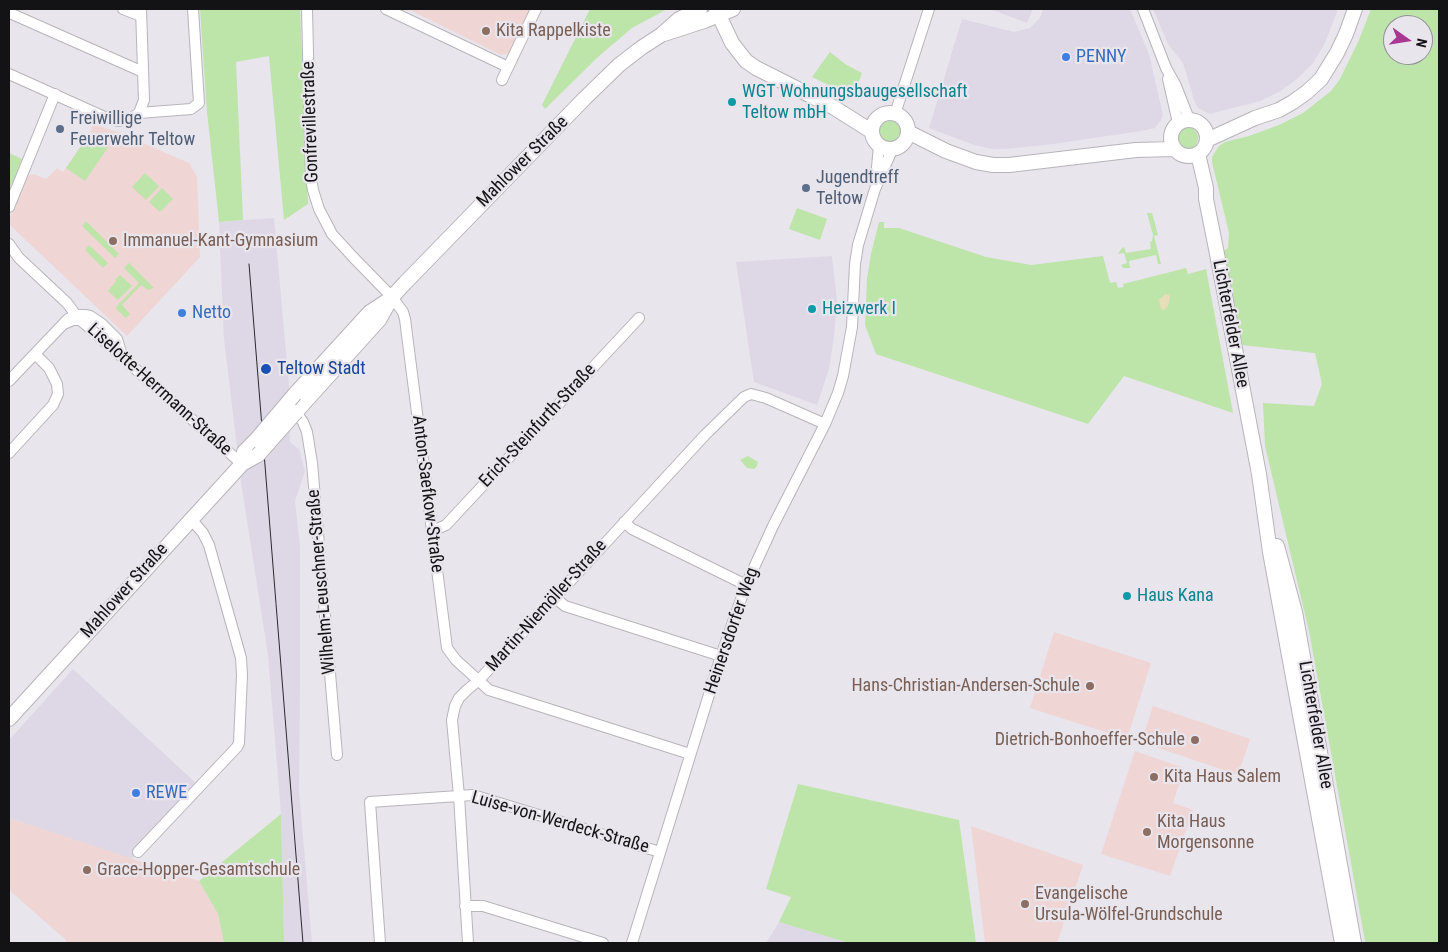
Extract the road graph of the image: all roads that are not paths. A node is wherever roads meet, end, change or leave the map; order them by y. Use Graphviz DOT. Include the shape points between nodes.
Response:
graph roads {
  1 [pos="123,9"];
  2 [pos="193,9"];
  3 [pos="308,9"];
  4 [pos="386,9"];
  5 [pos="536,9"];
  6 [pos="700,9"];
  7 [pos="732,9"];
  8 [pos="929,9"];
  9 [pos="1143,9"];
  10 [pos="1355,9"];
  11 [pos="9,11"];
  12 [pos="717,12"];
  13 [pos="141,13"];
  14 [pos="661,35"];
  15 [pos="508,67"];
  16 [pos="142,72"];
  17 [pos="9,74"];
  18 [pos="502,80"];
  19 [pos="55,94"];
  20 [pos="139,112"];
  21 [pos="895,114"];
  22 [pos="874,125"];
  23 [pos="1178,131"];
  24 [pos="1206,133"];
  25 [pos="896,143"];
  26 [pos="1193,155"];
  27 [pos="9,207"];
  28 [pos="9,244"];
  29 [pos="392,297"];
  30 [pos="76,315"];
  31 [pos="639,318"];
  32 [pos="64,324"];
  33 [pos="35,354"];
  34 [pos="122,356"];
  35 [pos="9,381"];
  36 [pos="296,412"];
  37 [pos="825,424"];
  38 [pos="9,453"];
  39 [pos="242,464"];
  40 [pos="1265,509"];
  41 [pos="192,519"];
  42 [pos="624,522"];
  43 [pos="432,530"];
  44 [pos="746,585"];
  45 [pos="554,597"];
  46 [pos="721,656"];
  47 [pos="479,680"];
  48 [pos="9,719"];
  49 [pos="690,754"];
  50 [pos="337,755"];
  51 [pos="459,796"];
  52 [pos="138,852"];
  53 [pos="660,852"];
  54 [pos="465,906"];
  55 [pos="380,943"];
  56 [pos="468,943"];
  57 [pos="603,943"];
  58 [pos="632,943"];
  59 [pos="1342,943"];
  60 [pos="1354,943"];
  1 -- 13 [label="street"];
  2 -- 20 [label="street" via="199,103 191,110"];
  3 -- 29 [label="street, Gonfrevillestraße" via="311,179 316,202 332,234"];
  4 -- 15 [label="street"];
  5 -- 15 [label="street"];
  6 -- 14 [label="main road, Mahlower Straße" via="679,19"];
  7 -- 12 [label="main road, Mahlower Straße"];
  8 -- 21 [label="street"];
  9 -- 23 [label="street" via="1176,86"];
  10 -- 24 [label="main road" via="1337,53 1321,79 1307,92 1279,110"];
  11 -- 16 [label="street"];
  12 -- 14 [label="main road, Mahlower Straße" via="684,29"];
  12 -- 22 [label="main road" via="732,43 746,61"];
  13 -- 16 [label="street"];
  14 -- 29 [label="main road, Mahlower Straße" via="612,72"];
  15 -- 18 [label="street"];
  16 -- 20 [label="street" via="144,100"];
  17 -- 19 [label="street"];
  19 -- 20 [label="street" via="109,119 125,121"];
  19 -- 27 [label="street"];
  21 -- 22 [label="main road" via="885,114"];
  21 -- 25 [label="main road" via="905,120"];
  22 -- 25 [label="main road" via="875,142"];
  23 -- 24 [label="main road" via="1194,120"];
  23 -- 25 [label="main road" via="1136,150 1009,165 976,162 946,151"];
  23 -- 26 [label="main road" via="1180,154"];
  24 -- 26 [label="main road" via="1206,146"];
  25 -- 37 [label="street, Heinersdorfer Weg" via="864,222 855,264 852,327 843,376"];
  26 -- 40 [label="main road, Lichterfelder Allee" via="1198,191 1206,199"];
  28 -- 30 [label="street"];
  29 -- 36 [label="main road, Mahlower Straße" via="379,320"];
  29 -- 39 [label="main road, Mahlower Straße, bridge" via="370,312 295,394 244,452"];
  29 -- 43 [label="street, Anton-Saefkow-Straße" via="405,319"];
  30 -- 32 [label="street"];
  30 -- 34 [label="street" via="90,316 102,324 117,339"];
  31 -- 43 [label="street, Erich-Steinfurth-Straße" via="446,524"];
  32 -- 33 [label="street, Liselotte-Herrmann-Straße"];
  32 -- 34 [label="street, Liselotte-Herrmann-Straße" via="80,320"];
  33 -- 35 [label="street, Liselotte-Herrmann-Straße"];
  33 -- 38 [label="street" via="52,373 58,384 58,394 53,405"];
  34 -- 39 [label="street, Liselotte-Herrmann-Straße"];
  36 -- 39 [label="main road, Mahlower Straße, bridge" via="258,455"];
  36 -- 50 [label="street, Wilhelm-Leuschner-Straße" via="307,432 312,463"];
  37 -- 42 [label="street, Martin-Niemöller-Straße" via="766,398 752,394 744,397"];
  37 -- 44 [label="street, Heinersdorfer Weg"];
  39 -- 41 [label="main road, Mahlower Straße"];
  40 -- 59 [label="main road, Lichterfelder Allee" via="1270,552"];
  40 -- 60 [label="main road, Lichterfelder Allee" via="1295,612"];
  41 -- 48 [label="main road, Mahlower Straße"];
  41 -- 52 [label="street" via="209,546 241,658 239,743"];
  42 -- 44 [label="street" via="632,529"];
  42 -- 45 [label="street, Martin-Niemöller-Straße"];
  43 -- 47 [label="street, Anton-Saefkow-Straße" via="447,648"];
  44 -- 46 [label="street, Heinersdorfer Weg"];
  45 -- 46 [label="street" via="565,606"];
  45 -- 47 [label="street, Martin-Niemöller-Straße"];
  46 -- 49 [label="street, Heinersdorfer Weg"];
  47 -- 49 [label="street, Anton-Saefkow-Straße" via="488,690"];
  47 -- 51 [label="street, Martin-Niemöller-Straße" via="459,698 452,720"];
  49 -- 53 [label="street, Heinersdorfer Weg"];
  51 -- 53 [label="street, Luise-von-Werdeck-Straße" via="473,795"];
  51 -- 54 [label="street, Martin-Niemöller-Straße"];
  51 -- 55 [label="street, Luise-von-Werdeck-Straße" via="370,802"];
  53 -- 58 [label="street, Heinersdorfer Weg"];
  54 -- 56 [label="street, Martin-Niemöller-Straße"];
  54 -- 57 [label="street" via="483,906"];
}
